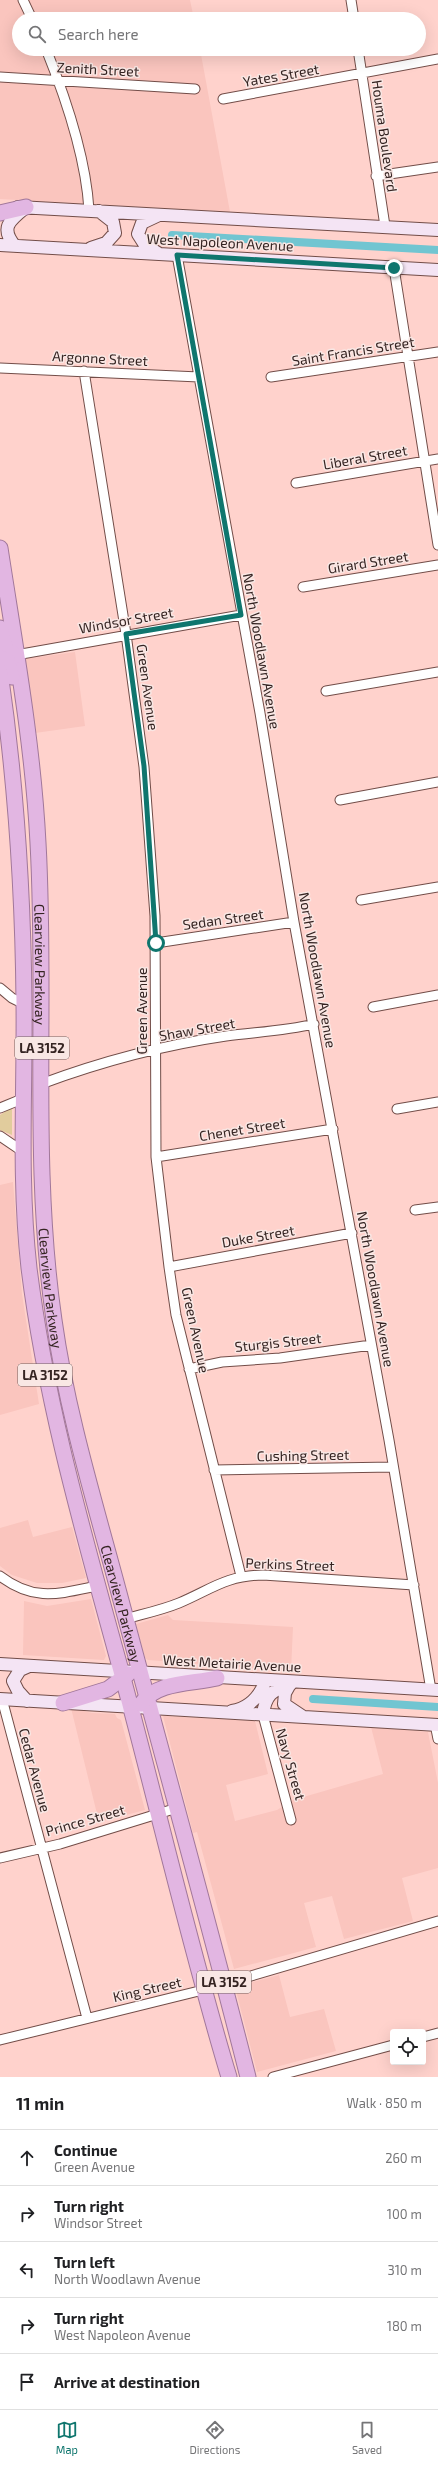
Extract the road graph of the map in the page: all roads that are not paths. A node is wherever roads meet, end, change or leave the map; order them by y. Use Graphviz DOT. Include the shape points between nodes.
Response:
graph roads {
  1 [pos="23,0"];
  2 [pos="351,0"];
  3 [pos="29,12"];
  4 [pos="353,12"];
  5 [pos="49,56"];
  6 [pos="359,56"];
  7 [pos="438,59"];
  8 [pos="362,74"];
  9 [pos="0,77"];
  10 [pos="59,81"];
  11 [pos="195,89"];
  12 [pos="223,99"];
  13 [pos="438,167"];
  14 [pos="376,176"];
  15 [pos="0,205"];
  16 [pos="26,207"];
  17 [pos="94,210"];
  18 [pos="0,213"];
  19 [pos="160,214"];
  20 [pos="385,226"];
  21 [pos="438,230"];
  22 [pos="0,245"];
  23 [pos="15,246"];
  24 [pos="86,249"];
  25 [pos="159,254"];
  26 [pos="177,255"];
  27 [pos="394,268"];
  28 [pos="438,270"];
  29 [pos="438,352"];
  30 [pos="408,356"];
  31 [pos="0,368"];
  32 [pos="84,371"];
  33 [pos="271,377"];
  34 [pos="199,378"];
  35 [pos="438,459"];
  36 [pos="424,461"];
  37 [pos="296,483"];
  38 [pos="438,545"];
  39 [pos="0,548"];
  40 [pos="438,565"];
  41 [pos="303,587"];
  42 [pos="241,615"];
  43 [pos="0,628"];
  44 [pos="126,634"];
  45 [pos="16,654"];
  46 [pos="0,658"];
  47 [pos="0,672"];
  48 [pos="438,672"];
  49 [pos="22,691"];
  50 [pos="326,691"];
  51 [pos="438,782"];
  52 [pos="340,800"];
  53 [pos="438,887"];
  54 [pos="361,900"];
  55 [pos="294,922"];
  56 [pos="156,943"];
  57 [pos="0,988"];
  58 [pos="438,995"];
  59 [pos="24,1004"];
  60 [pos="373,1007"];
  61 [pos="24,1020"];
  62 [pos="314,1024"];
  63 [pos="155,1051"];
  64 [pos="41,1084"];
  65 [pos="22,1099"];
  66 [pos="438,1102"];
  67 [pos="0,1108"];
  68 [pos="397,1109"];
  69 [pos="333,1129"];
  70 [pos="0,1136"];
  71 [pos="22,1151"];
  72 [pos="41,1157"];
  73 [pos="156,1157"];
  74 [pos="438,1207"];
  75 [pos="415,1210"];
  76 [pos="352,1233"];
  77 [pos="169,1266"];
  78 [pos="371,1345"];
  79 [pos="189,1369"];
  80 [pos="393,1467"];
  81 [pos="214,1470"];
  82 [pos="88,1551"];
  83 [pos="0,1576"];
  84 [pos="241,1576"];
  85 [pos="414,1585"];
  86 [pos="97,1586"];
  87 [pos="118,1588"];
  88 [pos="125,1619"];
  89 [pos="0,1664"];
  90 [pos="29,1666"];
  91 [pos="128,1674"];
  92 [pos="217,1678"];
  93 [pos="242,1679"];
  94 [pos="266,1680"];
  95 [pos="296,1683"];
  96 [pos="434,1690"];
  97 [pos="1,1699"];
  98 [pos="27,1701"];
  99 [pos="251,1702"];
  100 [pos="63,1703"];
  101 [pos="141,1705"];
  102 [pos="225,1713"];
  103 [pos="263,1715"];
  104 [pos="303,1717"];
  105 [pos="436,1724"];
  106 [pos="438,1739"];
  107 [pos="177,1808"];
  108 [pos="157,1813"];
  109 [pos="291,1820"];
  110 [pos="42,1848"];
  111 [pos="0,1858"];
  112 [pos="199,1888"];
  113 [pos="178,1894"];
  114 [pos="438,1921"];
  115 [pos="224,1982"];
  116 [pos="203,1990"];
  117 [pos="87,2018"];
  118 [pos="438,2033"];
  119 [pos="426,2036"];
  120 [pos="0,2040"];
  121 [pos="390,2046"];
  122 [pos="229,2077"];
  123 [pos="248,2077"];
  124 [pos="273,2077"];
  1 -- 3 [label="street"];
  2 -- 4 [label="street"];
  5 -- 10 [label="street"];
  6 -- 8 [label="street, Houma Boulevard"];
  7 -- 8 [label="street, Yates Street"];
  8 -- 12 [label="street, Yates Street"];
  8 -- 14 [label="street, Houma Boulevard"];
  9 -- 10 [label="street, Zenith Street"];
  10 -- 11 [label="street, Zenith Street"];
  10 -- 17 [label="street"];
  13 -- 14 [label="street"];
  14 -- 20 [label="street, Houma Boulevard"];
  15 -- 16 [label="main road, West Napoleon Avenue"];
  16 -- 17 [label="main road, West Napoleon Avenue"];
  16 -- 18 [label="highway"];
  16 -- 23 [label="main road" via="7,221 4,228 7,239"];
  17 -- 19 [label="main road, West Napoleon Avenue"];
  17 -- 24 [label="main road" via="113,222 115,233 106,243"];
  19 -- 20 [label="main road, West Napoleon Avenue"];
  19 -- 25 [label="main road" via="142,223 138,234 145,245"];
  20 -- 21 [label="main road, West Napoleon Avenue"];
  22 -- 23 [label="main road, West Napoleon Avenue"];
  23 -- 24 [label="main road, West Napoleon Avenue"];
  24 -- 25 [label="main road, West Napoleon Avenue"];
  25 -- 26 [label="main road, West Napoleon Avenue"];
  26 -- 27 [label="main road, West Napoleon Avenue"];
  26 -- 34 [label="street, North Woodlawn Avenue"];
  27 -- 28 [label="main road, West Napoleon Avenue"];
  27 -- 30 [label="street"];
  29 -- 30 [label="street, Saint Francis Street"];
  30 -- 33 [label="street, Saint Francis Street"];
  30 -- 36 [label="street"];
  31 -- 32 [label="street, Argonne Street"];
  32 -- 34 [label="street, Argonne Street"];
  32 -- 44 [label="street, Green Avenue"];
  34 -- 42 [label="street, North Woodlawn Avenue"];
  35 -- 36 [label="street, Liberal Street"];
  36 -- 37 [label="street, Liberal Street"];
  36 -- 38 [label="street"];
  39 -- 45 [label="highway, Clearview Parkway / LA 3152"];
  40 -- 41 [label="street, Girard Street"];
  42 -- 44 [label="street, Windsor Street"];
  42 -- 55 [label="street, North Woodlawn Avenue"];
  43 -- 45 [label="highway" via="6,651"];
  44 -- 45 [label="street, Windsor Street"];
  44 -- 56 [label="street, Green Avenue" via="144,766"];
  45 -- 49 [label="highway, Clearview Parkway / LA 3152"];
  46 -- 49 [label="highway" via="7,660 13,685"];
  47 -- 59 [label="highway, Clearview Parkway / LA 3152" via="18,817"];
  48 -- 50 [label="street"];
  49 -- 64 [label="highway, Clearview Parkway / LA 3152" via="38,841"];
  51 -- 52 [label="street"];
  53 -- 54 [label="street"];
  55 -- 56 [label="street, Sedan Street"];
  55 -- 62 [label="street, North Woodlawn Avenue"];
  56 -- 63 [label="street, Green Avenue"];
  57 -- 59 [label="street"];
  58 -- 60 [label="street"];
  59 -- 61 [label="highway, Clearview Parkway / LA 3152"];
  61 -- 64 [label="highway" via="31,1051 31,1082"];
  61 -- 65 [label="highway, Clearview Parkway / LA 3152"];
  62 -- 63 [label="street, Shaw Street" via="296,1029 225,1036"];
  62 -- 69 [label="street, North Woodlawn Avenue"];
  63 -- 64 [label="street, Shaw Street"];
  63 -- 73 [label="street, Green Avenue"];
  64 -- 72 [label="highway, Clearview Parkway / LA 3152"];
  65 -- 67 [label="street"];
  65 -- 71 [label="highway, Clearview Parkway / LA 3152"];
  65 -- 72 [label="highway" via="29,1101 32,1106 32,1132"];
  66 -- 68 [label="street"];
  69 -- 73 [label="street, Chenet Street"];
  69 -- 76 [label="street, North Woodlawn Avenue"];
  70 -- 71 [label="street"];
  71 -- 82 [label="highway, Clearview Parkway / LA 3152" via="29,1263 37,1334 66,1470"];
  72 -- 87 [label="highway, Clearview Parkway / LA 3152" via="47,1263 64,1382"];
  73 -- 77 [label="street, Green Avenue"];
  74 -- 75 [label="street"];
  76 -- 77 [label="street, Duke Street"];
  76 -- 78 [label="street, North Woodlawn Avenue"];
  77 -- 79 [label="street, Green Avenue" via="176,1316"];
  78 -- 79 [label="street, Sturgis Street" via="280,1358 222,1362"];
  78 -- 80 [label="street, North Woodlawn Avenue"];
  79 -- 81 [label="street, Green Avenue"];
  80 -- 81 [label="street, Cushing Street"];
  80 -- 85 [label="street, North Woodlawn Avenue"];
  81 -- 84 [label="street, Green Avenue"];
  82 -- 86 [label="highway, Clearview Parkway / LA 3152"];
  82 -- 87 [label="highway" via="100,1556 108,1585"];
  83 -- 86 [label="street" via="26,1592 62,1593"];
  84 -- 85 [label="street, Perkins Street" via="263,1575"];
  84 -- 88 [label="street, Perkins Street" via="222,1582 178,1604"];
  85 -- 96 [label="street, North Woodlawn Avenue"];
  86 -- 91 [label="highway, Clearview Parkway / LA 3152"];
  87 -- 88 [label="highway, Clearview Parkway / LA 3152"];
  88 -- 91 [label="highway, Clearview Parkway / LA 3152" via="134,1652"];
  89 -- 90 [label="main road, West Metairie Avenue"];
  90 -- 91 [label="main road, West Metairie Avenue"];
  90 -- 98 [label="main road" via="20,1670 13,1680"];
  91 -- 92 [label="main road, West Metairie Avenue"];
  91 -- 100 [label="highway" via="108,1689"];
  91 -- 101 [label="highway, Clearview Parkway / LA 3152"];
  91 -- 101 [label="highway, Clearview Parkway / LA 3152"];
  92 -- 93 [label="main road, West Metairie Avenue"];
  92 -- 101 [label="highway" via="166,1687"];
  93 -- 94 [label="main road, West Metairie Avenue"];
  93 -- 99 [label="main road" via="253,1687"];
  94 -- 95 [label="main road, West Metairie Avenue"];
  94 -- 99 [label="main road" via="261,1693"];
  95 -- 96 [label="main road, West Metairie Avenue"];
  95 -- 103 [label="main road" via="271,1693 264,1702"];
  95 -- 104 [label="main road" via="285,1693 284,1704"];
  97 -- 98 [label="main road"];
  97 -- 110 [label="street, Cedar Avenue"];
  98 -- 100 [label="main road"];
  99 -- 102 [label="main road" via="236,1711"];
  100 -- 101 [label="main road"];
  101 -- 102 [label="main road"];
  101 -- 107 [label="highway, Clearview Parkway / LA 3152"];
  101 -- 108 [label="highway, Clearview Parkway / LA 3152" via="135,1730"];
  102 -- 103 [label="main road"];
  103 -- 104 [label="main road"];
  103 -- 109 [label="street, Navy Street"];
  104 -- 105 [label="main road"];
  105 -- 106 [label="street"];
  107 -- 108 [label="street, Prince Street"];
  107 -- 112 [label="highway, Clearview Parkway / LA 3152"];
  108 -- 110 [label="street, Prince Street"];
  108 -- 113 [label="highway, Clearview Parkway / LA 3152"];
  110 -- 111 [label="street, Prince Street"];
  110 -- 117 [label="street, Cedar Avenue"];
  112 -- 113 [label="highway"];
  112 -- 115 [label="highway, Clearview Parkway / LA 3152"];
  113 -- 116 [label="highway, Clearview Parkway / LA 3152"];
  114 -- 115 [label="street, King Street"];
  115 -- 116 [label="street, King Street"];
  115 -- 123 [label="highway, Clearview Parkway / LA 3152"];
  116 -- 117 [label="street, King Street"];
  116 -- 122 [label="highway, Clearview Parkway / LA 3152"];
  117 -- 120 [label="street, King Street"];
  118 -- 119 [label="street"];
  121 -- 124 [label="street"];
}
